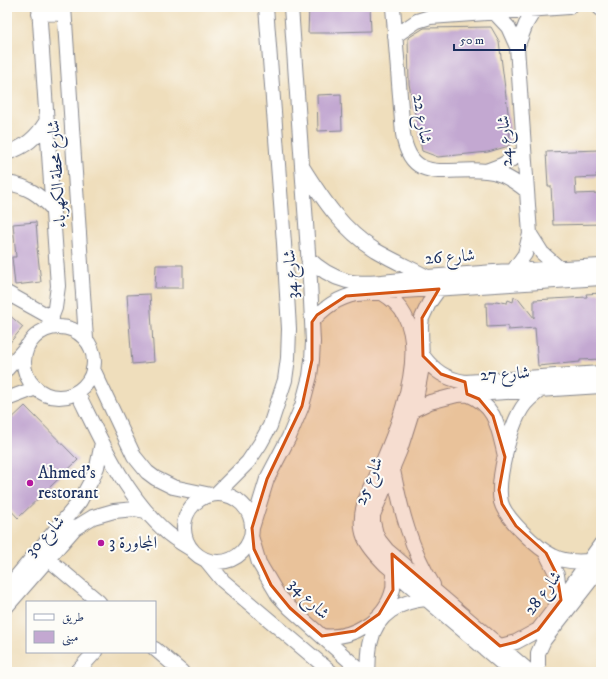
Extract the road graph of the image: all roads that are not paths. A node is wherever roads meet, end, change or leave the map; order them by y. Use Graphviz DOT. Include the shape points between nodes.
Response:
graph roads {
  1 [pos="266,7"];
  2 [pos="291,7"];
  3 [pos="393,7"];
  4 [pos="562,7"];
  5 [pos="569,7"];
  6 [pos="599,7"];
  7 [pos="536,9"];
  8 [pos="601,9"];
  9 [pos="64,10"];
  10 [pos="39,11"];
  11 [pos="452,11"];
  12 [pos="494,12"];
  13 [pos="395,36"];
  14 [pos="517,46"];
  15 [pos="296,98"];
  16 [pos="273,100"];
  17 [pos="46,122"];
  18 [pos="524,152"];
  19 [pos="7,153"];
  20 [pos="301,166"];
  21 [pos="486,171"];
  22 [pos="7,182"];
  23 [pos="527,192"];
  24 [pos="53,209"];
  25 [pos="530,234"];
  26 [pos="308,258"];
  27 [pos="559,268"];
  28 [pos="513,271"];
  29 [pos="597,272"];
  30 [pos="428,277"];
  31 [pos="365,288"];
  32 [pos="439,289"];
  33 [pos="7,293"];
  34 [pos="382,293"];
  35 [pos="312,322"];
  36 [pos="49,324"];
  37 [pos="86,339"];
  38 [pos="417,342"];
  39 [pos="27,346"];
  40 [pos="423,356"];
  41 [pos="7,369"];
  42 [pos="93,369"];
  43 [pos="601,373"];
  44 [pos="601,386"];
  45 [pos="36,388"];
  46 [pos="466,388"];
  47 [pos="542,390"];
  48 [pos="77,392"];
  49 [pos="7,400"];
  50 [pos="413,410"];
  51 [pos="102,443"];
  52 [pos="505,457"];
  53 [pos="393,470"];
  54 [pos="214,494"];
  55 [pos="375,494"];
  56 [pos="73,510"];
  57 [pos="146,511"];
  58 [pos="83,522"];
  59 [pos="251,532"];
  60 [pos="601,544"];
  61 [pos="191,549"];
  62 [pos="546,552"];
  63 [pos="48,558"];
  64 [pos="206,560"];
  65 [pos="595,564"];
  66 [pos="393,571"];
  67 [pos="7,588"];
  68 [pos="440,595"];
  69 [pos="426,599"];
  70 [pos="561,600"];
  71 [pos="99,601"];
  72 [pos="7,606"];
  73 [pos="381,616"];
  74 [pos="548,627"];
  75 [pos="322,636"];
  76 [pos="500,646"];
  77 [pos="156,650"];
  78 [pos="94,653"];
  79 [pos="78,672"];
  80 [pos="182,672"];
  81 [pos="331,672"];
  82 [pos="362,672"];
  83 [pos="368,672"];
  84 [pos="512,672"];
  85 [pos="530,672"];
  86 [pos="538,672"];
  1 -- 16 [label="street, شارع 34"];
  2 -- 15 [label="street, شارع 34"];
  3 -- 13 [label="street, شارع 22"];
  4 -- 5 [label="street"];
  4 -- 7 [label="street"];
  6 -- 8 [label="street"];
  7 -- 12 [label="street"];
  7 -- 14 [label="street, شارع 24" via="526,24"];
  9 -- 10 [label="street"];
  9 -- 37 [label="street, شارع محطة الكهرباء"];
  10 -- 17 [label="street, شارع محطة الكهرباء"];
  11 -- 12 [label="street"];
  11 -- 13 [label="street" via="423,18"];
  12 -- 14 [label="street, شارع 24" via="508,27"];
  13 -- 21 [label="street, شارع 22" via="404,144 410,156 424,168 436,171"];
  14 -- 18 [label="street, شارع 24"];
  15 -- 16 [label="street"];
  15 -- 20 [label="street, شارع 34"];
  16 -- 54 [label="street, شارع 34" via="289,329 285,380 270,426 260,444 248,462"];
  17 -- 19 [label="street" via="34,139"];
  17 -- 24 [label="street, شارع محطة الكهرباء"];
  18 -- 21 [label="street, شارع 22"];
  18 -- 23 [label="street, شارع 24"];
  20 -- 26 [label="street, شارع 34"];
  20 -- 30 [label="street" via="331,210 351,232 387,257"];
  21 -- 23 [label="street, شارع 22" via="512,180"];
  22 -- 24 [label="street" via="39,195"];
  23 -- 25 [label="street, شارع 24"];
  24 -- 36 [label="street, شارع محطة الكهرباء" via="58,286"];
  25 -- 27 [label="street, شارع 24" via="542,253"];
  25 -- 28 [label="street, شارع 24" via="525,254"];
  26 -- 31 [label="street, شارع 26" via="334,277"];
  26 -- 35 [label="street, شارع 34"];
  27 -- 28 [label="street, شارع 26"];
  27 -- 29 [label="street, شارع 26"];
  28 -- 30 [label="street, شارع 26"];
  29 -- 32 [label="street, شارع 26"];
  30 -- 31 [label="street, شارع 26"];
  31 -- 34 [label="street, شارع 26"];
  31 -- 35 [label="street, شارع 26" via="337,300"];
  32 -- 34 [label="street, شارع 26"];
  32 -- 38 [label="street, شارع 25" via="422,318"];
  33 -- 36 [label="street"];
  34 -- 38 [label="street, شارع 25" via="401,309"];
  35 -- 59 [label="street, شارع 34" via="312,360 306,392 295,423 267,479"];
  36 -- 37 [label="street" via="78,332"];
  36 -- 39 [label="street"];
  37 -- 42 [label="street" via="93,353"];
  38 -- 40 [label="street, شارع 25"];
  38 -- 55 [label="street, شارع 25" via="405,400"];
  39 -- 41 [label="street"];
  39 -- 45 [label="street" via="24,369 28,380"];
  40 -- 46 [label="street, شارع 27" via="434,369"];
  40 -- 50 [label="street, شارع 25" via="421,378"];
  42 -- 48 [label="street" via="90,378"];
  42 -- 54 [label="street" via="134,456 147,472 173,487"];
  43 -- 46 [label="street, شارع 27"];
  44 -- 47 [label="street, شارع 27"];
  45 -- 48 [label="street" via="47,395 60,397"];
  45 -- 49 [label="street"];
  46 -- 47 [label="street, شارع 27"];
  46 -- 50 [label="street, شارع 27"];
  46 -- 52 [label="street" via="484,404 497,423"];
  47 -- 52 [label="street" via="528,401 518,416"];
  48 -- 51 [label="street"];
  50 -- 53 [label="street, شارع 25"];
  51 -- 56 [label="street, شارع 30" via="92,479"];
  51 -- 57 [label="street"];
  52 -- 62 [label="street" via="499,490 504,511 516,526"];
  53 -- 55 [label="street, شارع 25"];
  53 -- 68 [label="street" via="402,514 412,542 424,570"];
  54 -- 59 [label="street" via="234,498 247,510"];
  54 -- 61 [label="street" via="192,506 186,516 185,539"];
  55 -- 66 [label="street, شارع 25" via="362,511 364,535 374,554"];
  55 -- 68 [label="street, شارع 25" via="373,522 379,540 387,550"];
  56 -- 58 [label="street"];
  56 -- 67 [label="street, شارع 30"];
  57 -- 58 [label="street, شارع 30" via="124,509 98,515"];
  57 -- 61 [label="street" via="163,529"];
  58 -- 63 [label="street, شارع 30"];
  59 -- 64 [label="street" via="247,545 234,558 216,562"];
  59 -- 75 [label="street, شارع 34" via="259,563 278,595"];
  60 -- 65 [label="street, شارع 28"];
  61 -- 64 [label="street"];
  62 -- 65 [label="street" via="567,561"];
  62 -- 70 [label="street" via="557,575"];
  63 -- 71 [label="street"];
  63 -- 72 [label="street, شارع 30"];
  64 -- 81 [label="street" via="223,580"];
  65 -- 70 [label="street, شارع 28"];
  65 -- 74 [label="street, شارع 28"];
  66 -- 69 [label="street, شارع 25"];
  66 -- 73 [label="street" via="394,584 391,596"];
  68 -- 76 [label="street, شارع 25"];
  69 -- 73 [label="street" via="402,604"];
  69 -- 84 [label="street, شارع 25"];
  70 -- 74 [label="street, شارع 28"];
  73 -- 75 [label="street" via="356,631 334,637"];
  73 -- 83 [label="street" via="371,640"];
  74 -- 76 [label="street, شارع 28" via="524,639"];
  74 -- 86 [label="street, شارع 28" via="538,653"];
  75 -- 82 [label="street, شارع 34"];
  76 -- 85 [label="street, شارع 25"];
  77 -- 80 [label="street"];
  78 -- 79 [label="street"];
}
